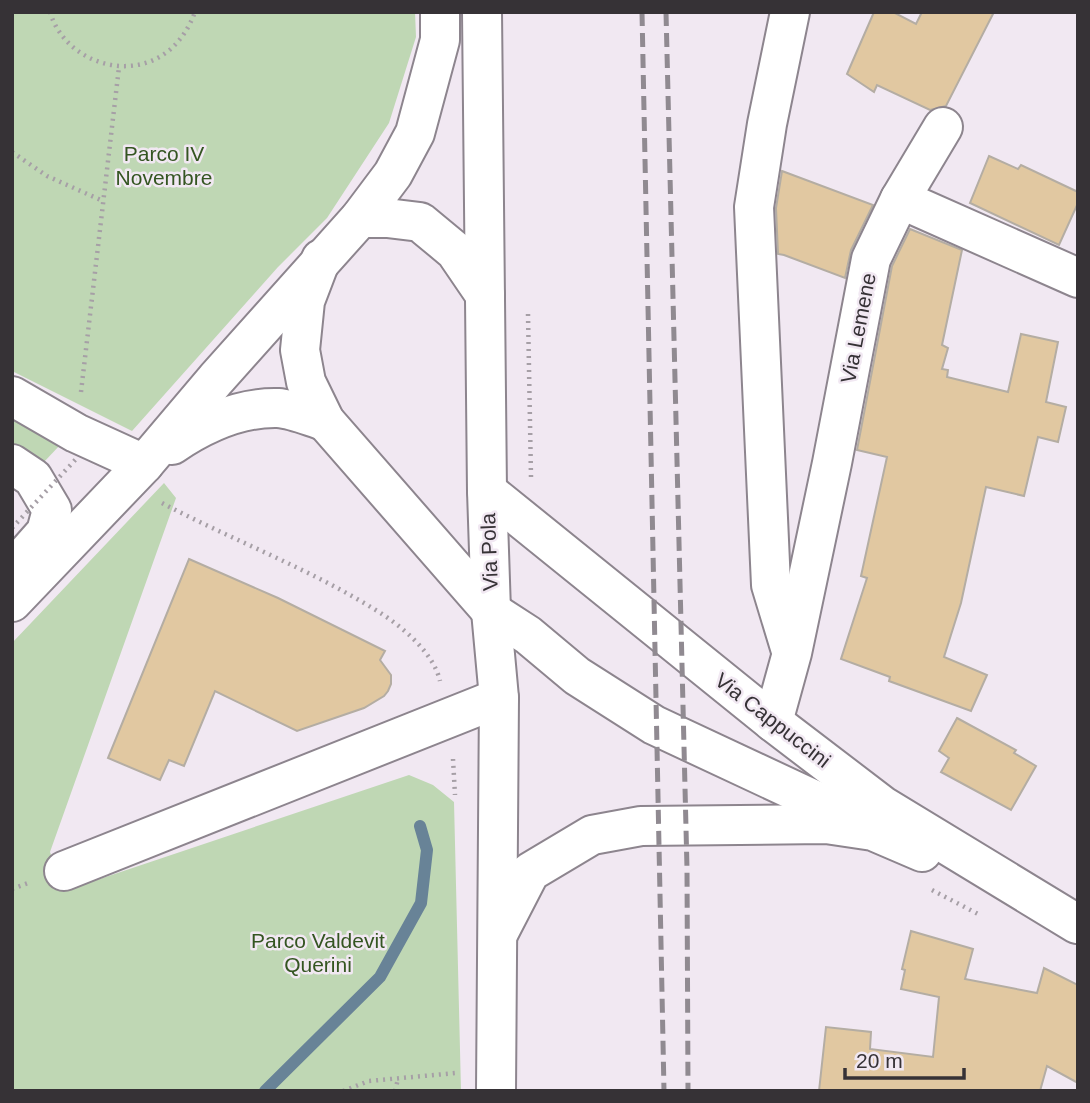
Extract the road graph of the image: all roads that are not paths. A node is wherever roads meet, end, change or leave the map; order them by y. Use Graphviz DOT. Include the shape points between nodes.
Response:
graph roads {
  1 [pos="440,12"];
  2 [pos="482,12"];
  3 [pos="790,12"];
  4 [pos="943,127"];
  5 [pos="900,199"];
  6 [pos="360,218"];
  7 [pos="321,259"];
  8 [pos="1078,278"];
  9 [pos="485,295"];
  10 [pos="12,396"];
  11 [pos="326,421"];
  12 [pos="12,464"];
  13 [pos="135,474"];
  14 [pos="487,491"];
  15 [pos="12,570"];
  16 [pos="12,602"];
  17 [pos="491,611"];
  18 [pos="792,653"];
  19 [pos="499,698"];
  20 [pos="773,722"];
  21 [pos="873,831"];
  22 [pos="64,871"];
  23 [pos="1077,924"];
  24 [pos="497,937"];
  25 [pos="496,1091"];
  1 -- 6 [label="street" via="440,40 415,133 393,174"];
  2 -- 9 [label="street, Via Pola"];
  3 -- 18 [label="street" via="754,207 771,585"];
  4 -- 5 [label="street, Via Lemene"];
  5 -- 8 [label="street"];
  5 -- 18 [label="street, Via Lemene" via="871,258"];
  6 -- 7 [label="street"];
  6 -- 9 [label="street" via="420,222 455,251"];
  7 -- 11 [label="street, Via Cappuccini" via="305,301 300,350 306,382"];
  7 -- 13 [label="street"];
  9 -- 14 [label="street, Via Pola"];
  10 -- 13 [label="street" via="73,448"];
  11 -- 13 [label="street" via="280,408 218,419 189,433"];
  11 -- 17 [label="street, Via Cappuccini"];
  12 -- 15 [label="street" via="33,478 52,510 46,532"];
  13 -- 16 [label="street"];
  14 -- 17 [label="street, Via Pola"];
  14 -- 20 [label="street, Via Cappuccini"];
  17 -- 19 [label="street, Via Pola"];
  17 -- 21 [label="street, Via Cappuccini" via="577,676 653,725"];
  18 -- 20 [label="street, Via Lemene"];
  19 -- 22 [label="street"];
  19 -- 24 [label="street, Via Pola"];
  20 -- 23 [label="street, Via Cappuccini" via="883,806"];
  21 -- 23 [label="street, Via Cappuccini"];
  21 -- 24 [label="street, Via Cappuccini" via="826,824 745,824 641,826 592,835 530,872"];
  24 -- 25 [label="street, Via Pola"];
}
